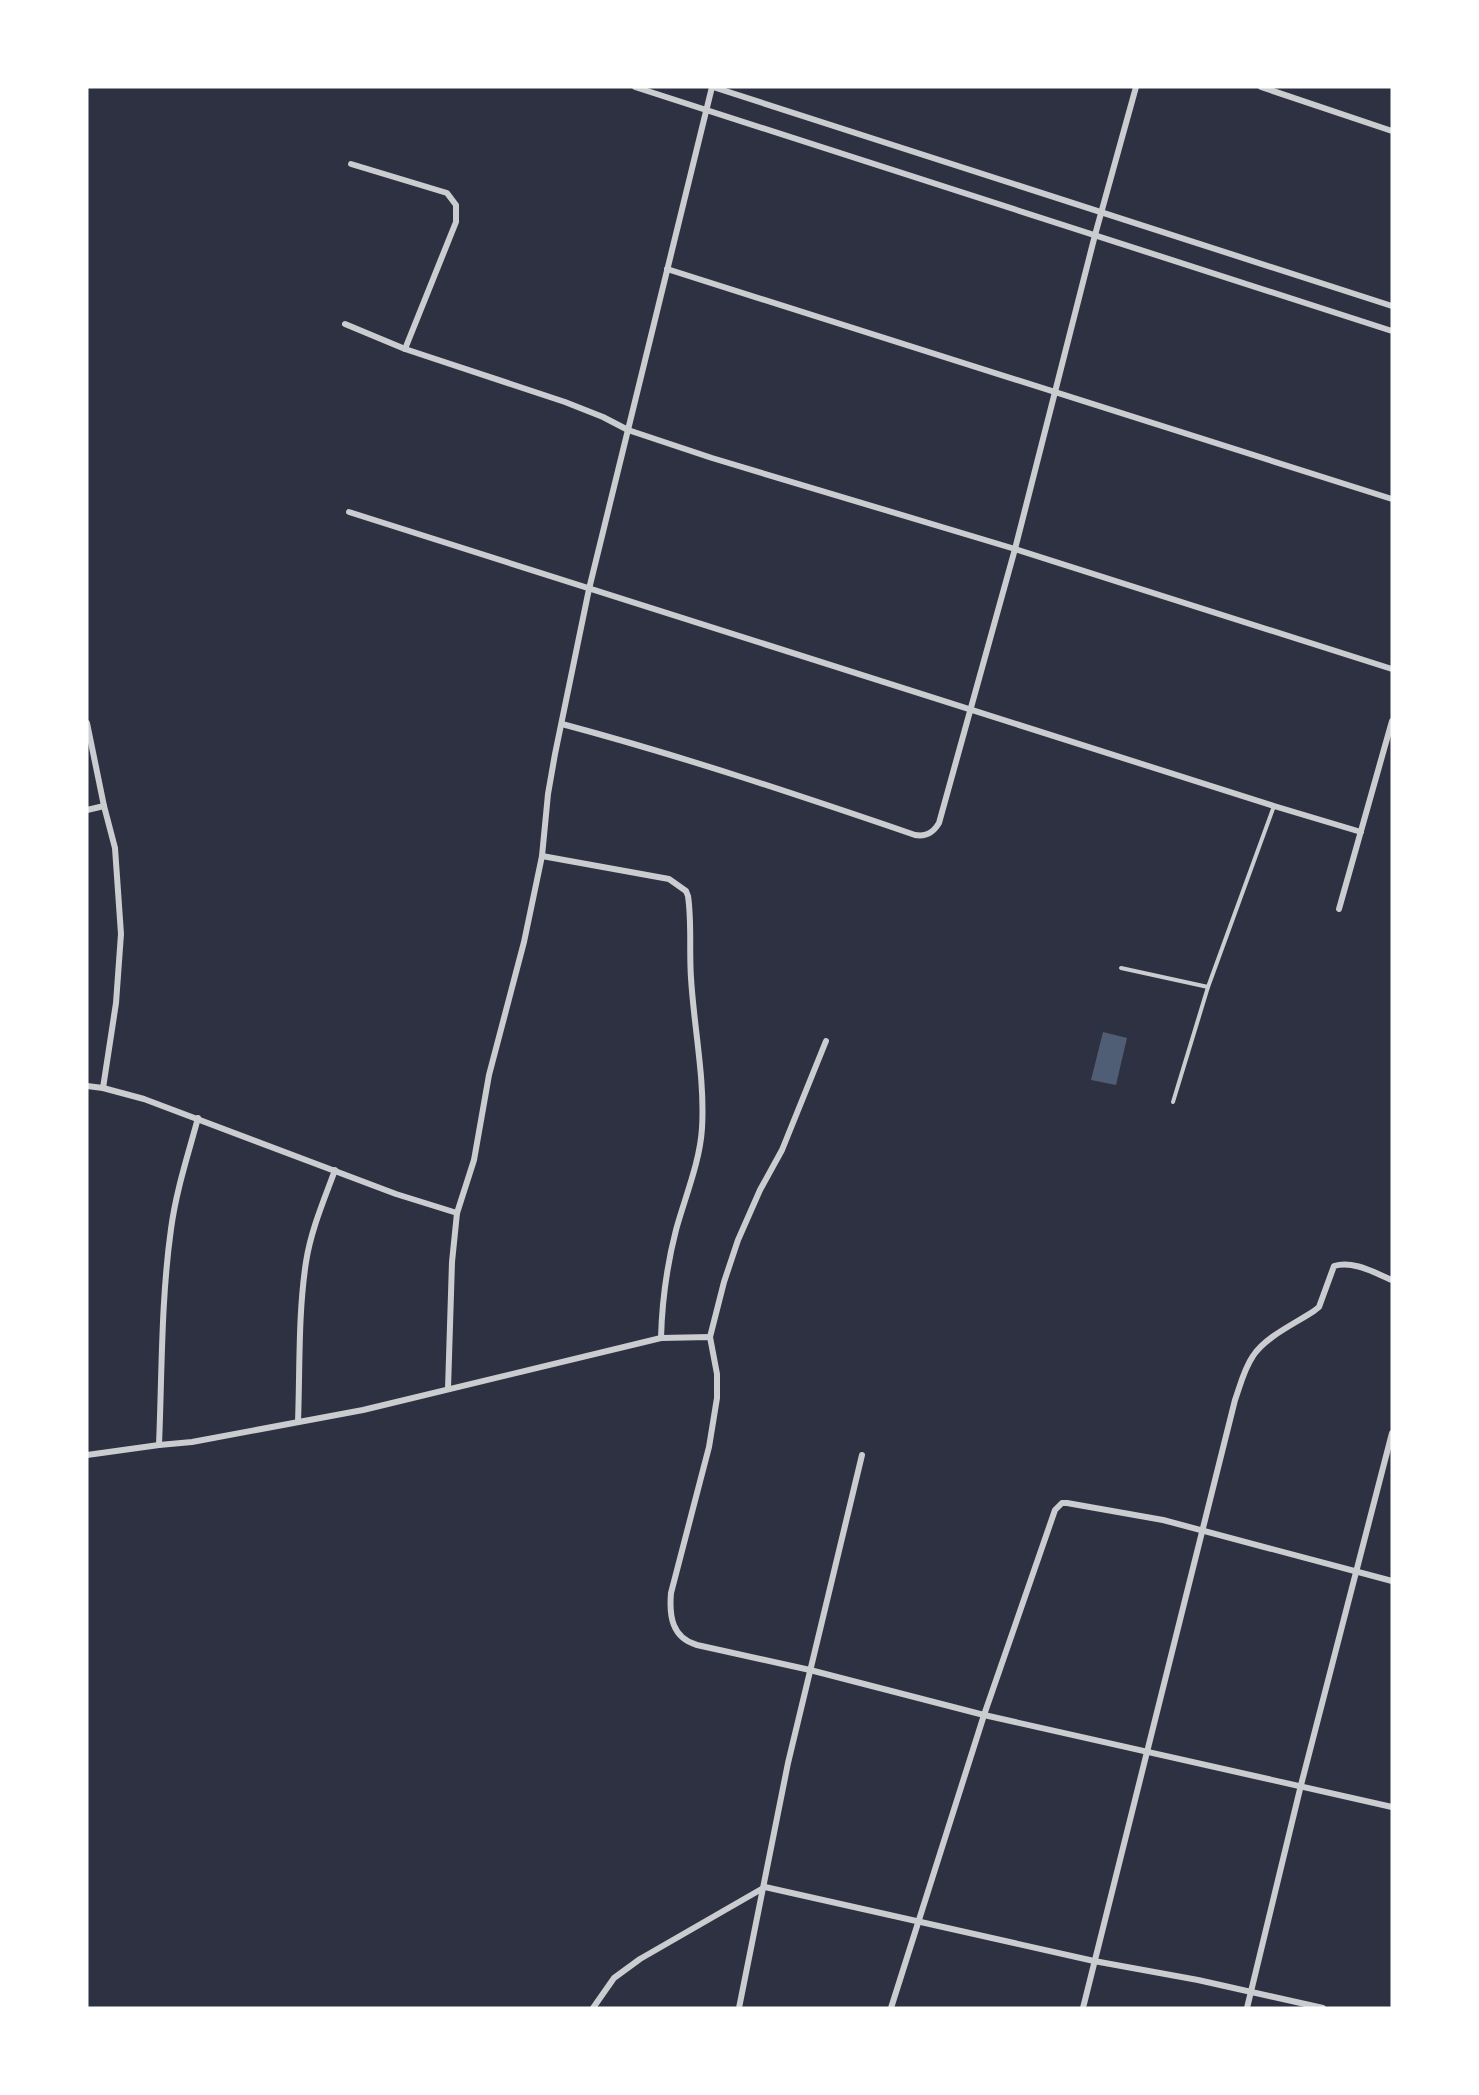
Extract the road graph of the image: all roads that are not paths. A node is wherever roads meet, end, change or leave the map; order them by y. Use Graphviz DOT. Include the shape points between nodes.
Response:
graph roads {
  1 [pos="635,87"];
  2 [pos="712,87"];
  3 [pos="1136,87"];
  4 [pos="1261,87"];
  5 [pos="707,110"];
  6 [pos="1392,130"];
  7 [pos="351,164"];
  8 [pos="1101,212"];
  9 [pos="1095,235"];
  10 [pos="667,269"];
  11 [pos="1392,306"];
  12 [pos="345,324"];
  13 [pos="1392,331"];
  14 [pos="405,349"];
  15 [pos="1056,393"];
  16 [pos="628,430"];
  17 [pos="1392,498"];
  18 [pos="349,512"];
  19 [pos="1015,549"];
  20 [pos="589,589"];
  21 [pos="1392,669"];
  22 [pos="972,709"];
  23 [pos="1392,721"];
  24 [pos="87,723"];
  25 [pos="562,724"];
  26 [pos="104,806"];
  27 [pos="1274,806"];
  28 [pos="87,810"];
  29 [pos="1361,832"];
  30 [pos="542,856"];
  31 [pos="1339,909"];
  32 [pos="1121,968"];
  33 [pos="1208,987"];
  34 [pos="826,1041"];
  35 [pos="87,1086"];
  36 [pos="103,1088"];
  37 [pos="1173,1102"];
  38 [pos="198,1118"];
  39 [pos="335,1170"];
  40 [pos="457,1214"];
  41 [pos="1392,1280"];
  42 [pos="710,1337"];
  43 [pos="661,1338"];
  44 [pos="448,1389"];
  45 [pos="298,1422"];
  46 [pos="1392,1433"];
  47 [pos="159,1445"];
  48 [pos="87,1455"];
  49 [pos="862,1455"];
  50 [pos="1203,1530"];
  51 [pos="1357,1571"];
  52 [pos="1392,1581"];
  53 [pos="810,1670"];
  54 [pos="984,1715"];
  55 [pos="1148,1753"];
  56 [pos="1301,1785"];
  57 [pos="1392,1807"];
  58 [pos="765,1887"];
  59 [pos="917,1921"];
  60 [pos="1094,1962"];
  61 [pos="1251,1991"];
  62 [pos="593,2008"];
  63 [pos="739,2008"];
  64 [pos="891,2008"];
  65 [pos="1083,2008"];
  66 [pos="1247,2008"];
  67 [pos="1323,2008"];
  1 -- 5 [label="street"];
  2 -- 5 [label="street"];
  2 -- 8 [label="street"];
  3 -- 8 [label="street"];
  4 -- 6 [label="street"];
  5 -- 9 [label="street"];
  5 -- 10 [label="street"];
  7 -- 14 [label="street" via="447,194 456,205 456,222"];
  8 -- 9 [label="street"];
  8 -- 11 [label="street"];
  9 -- 13 [label="street"];
  9 -- 15 [label="street"];
  10 -- 15 [label="street"];
  10 -- 16 [label="street"];
  12 -- 14 [label="street"];
  14 -- 16 [label="street" via="565,402"];
  15 -- 17 [label="street"];
  15 -- 19 [label="street"];
  16 -- 19 [label="street"];
  16 -- 20 [label="street"];
  18 -- 20 [label="street"];
  19 -- 21 [label="street"];
  19 -- 22 [label="street"];
  20 -- 22 [label="street"];
  20 -- 25 [label="street"];
  22 -- 25 [label="street" via="939,823 926,835 915,835 661,750"];
  22 -- 27 [label="street"];
  23 -- 29 [label="street"];
  24 -- 26 [label="street"];
  25 -- 30 [label="street" via="548,794"];
  26 -- 28 [label="street"];
  26 -- 36 [label="street" via="115,848 121,934 116,1003"];
  27 -- 29 [label="street"];
  27 -- 33 [label="lane"];
  29 -- 31 [label="street"];
  30 -- 40 [label="street" via="492,1063 474,1160"];
  30 -- 43 [label="street" via="669,879 688,896 702,1128 675,1233 662,1300"];
  32 -- 33 [label="lane"];
  33 -- 37 [label="lane"];
  34 -- 42 [label="street" via="782,1150 738,1240"];
  35 -- 36 [label="street"];
  36 -- 38 [label="street"];
  38 -- 39 [label="street"];
  38 -- 47 [label="street" via="171,1229"];
  39 -- 40 [label="street"];
  39 -- 45 [label="street" via="306,1261"];
  40 -- 44 [label="street"];
  41 -- 50 [label="street" via="1351,1265 1334,1266 1314,1311 1266,1341 1253,1354 1235,1400"];
  42 -- 43 [label="street"];
  42 -- 53 [label="street" via="717,1398 709,1447 672,1593 673,1623 680,1637 697,1645"];
  43 -- 44 [label="street"];
  44 -- 45 [label="street"];
  45 -- 47 [label="street"];
  46 -- 51 [label="street"];
  47 -- 48 [label="street"];
  49 -- 53 [label="street"];
  50 -- 51 [label="street"];
  50 -- 54 [label="street" via="1062,1503 1055,1510"];
  50 -- 55 [label="street"];
  51 -- 52 [label="street"];
  51 -- 56 [label="street"];
  53 -- 54 [label="street"];
  53 -- 58 [label="street"];
  54 -- 55 [label="street"];
  54 -- 59 [label="street"];
  55 -- 56 [label="street"];
  55 -- 60 [label="street"];
  56 -- 57 [label="street"];
  56 -- 61 [label="street"];
  58 -- 59 [label="street"];
  58 -- 62 [label="street" via="639,1959 614,1978"];
  58 -- 63 [label="street"];
  59 -- 60 [label="street"];
  59 -- 64 [label="street"];
  60 -- 61 [label="street"];
  60 -- 65 [label="street"];
  61 -- 66 [label="street"];
  61 -- 67 [label="street"];
}
